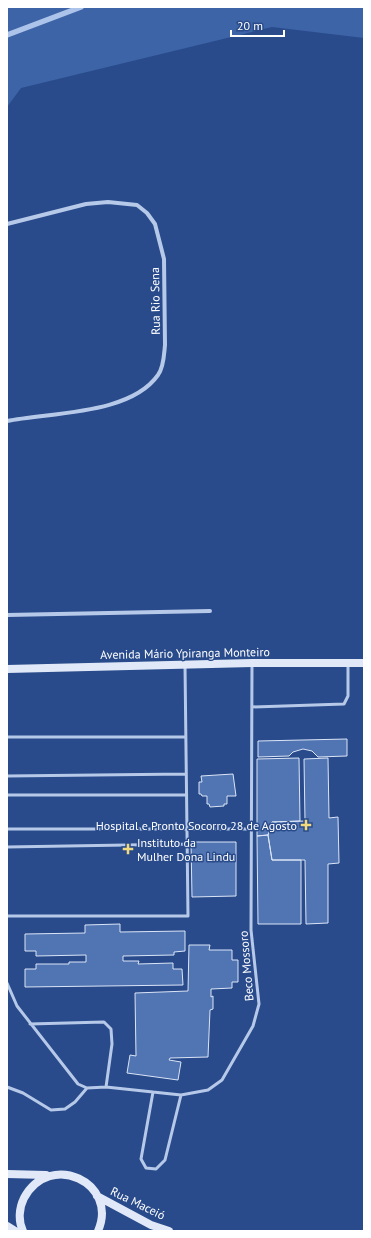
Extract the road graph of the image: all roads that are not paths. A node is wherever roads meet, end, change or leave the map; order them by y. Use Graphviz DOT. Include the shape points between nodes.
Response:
graph roads {
  1 [pos="7,224"];
  2 [pos="7,421"];
  3 [pos="210,611"];
  4 [pos="7,616"];
  5 [pos="252,663"];
  6 [pos="348,663"];
  7 [pos="364,663"];
  8 [pos="185,665"];
  9 [pos="7,669"];
  10 [pos="252,707"];
  11 [pos="7,737"];
  12 [pos="186,737"];
  13 [pos="186,774"];
  14 [pos="7,776"];
  15 [pos="7,795"];
  16 [pos="186,795"];
  17 [pos="187,828"];
  18 [pos="7,829"];
  19 [pos="252,829"];
  20 [pos="187,844"];
  21 [pos="7,847"];
  22 [pos="7,916"];
  23 [pos="7,983"];
  24 [pos="30,1024"];
  25 [pos="7,1087"];
  26 [pos="106,1087"];
  27 [pos="87,1088"];
  28 [pos="153,1092"];
  29 [pos="181,1095"];
  30 [pos="7,1174"];
  31 [pos="49,1176"];
  32 [pos="97,1196"];
  33 [pos="7,1226"];
  34 [pos="15,1231"];
  35 [pos="23,1231"];
  36 [pos="98,1231"];
  37 [pos="169,1231"];
  1 -- 2 [label="street, Rua Rio Sena" via="86,204 108,202 138,205 155,224 164,259 165,345 159,374 148,385 125,400 95,409"];
  3 -- 4 [label="street"];
  5 -- 6 [label="main road, Avenida Mário Ypiranga Monteiro"];
  5 -- 8 [label="main road, Avenida Mário Ypiranga Monteiro"];
  5 -- 10 [label="lane, Beco Mossoro"];
  6 -- 7 [label="main road, Avenida Mário Ypiranga Monteiro"];
  6 -- 10 [label="lane" via="348,696 344,704"];
  8 -- 9 [label="main road, Avenida Mário Ypiranga Monteiro"];
  8 -- 12 [label="lane"];
  10 -- 19 [label="lane, Beco Mossoro"];
  11 -- 12 [label="lane"];
  12 -- 13 [label="lane"];
  13 -- 14 [label="lane"];
  13 -- 16 [label="lane"];
  15 -- 16 [label="lane"];
  16 -- 17 [label="lane"];
  17 -- 18 [label="lane"];
  17 -- 19 [label="lane"];
  17 -- 20 [label="lane"];
  19 -- 29 [label="lane, Beco Mossoro" via="251,930 257,1012 253,1026 218,1085 208,1090"];
  20 -- 21 [label="lane"];
  20 -- 22 [label="lane" via="188,916"];
  23 -- 24 [label="lane" via="17,1006"];
  24 -- 26 [label="lane" via="104,1022 111,1029 112,1037"];
  24 -- 27 [label="lane" via="78,1084"];
  25 -- 27 [label="lane" via="23,1093 51,1110 65,1109"];
  26 -- 27 [label="lane, Beco Mossoro"];
  26 -- 28 [label="lane, Beco Mossoro"];
  28 -- 29 [label="lane, Beco Mossoro"];
  28 -- 29 [label="lane" via="141,1159 146,1168 156,1169 165,1160"];
  30 -- 31 [label="main road"];
  31 -- 32 [label="main road, Rua Maceió" via="71,1175 90,1186"];
  31 -- 35 [label="main road" via="37,1181 28,1190 22,1202 20,1215"];
  32 -- 36 [label="main road" via="101,1210 101,1225"];
  32 -- 37 [label="main road, Rua Maceió" via="152,1225"];
  33 -- 34 [label="main road"];
}
